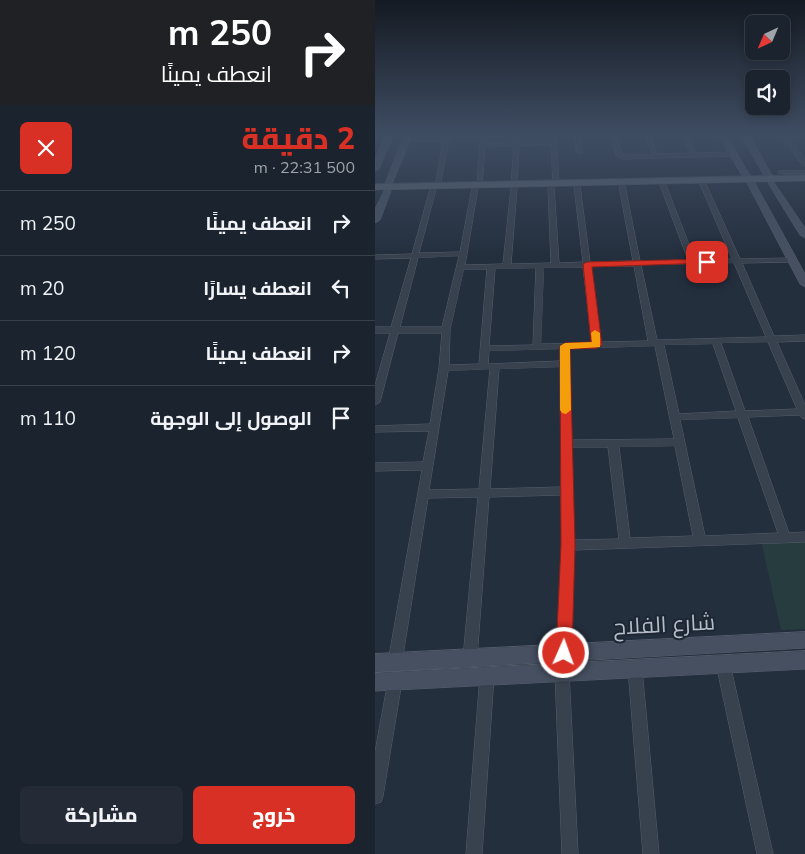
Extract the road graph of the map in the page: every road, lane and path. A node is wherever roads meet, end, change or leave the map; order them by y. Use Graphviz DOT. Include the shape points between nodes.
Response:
graph roads {
  1 [pos="392,176"];
  2 [pos="438,176"];
  3 [pos="478,176"];
  4 [pos="515,176"];
  5 [pos="554,176"];
  6 [pos="746,176"];
  7 [pos="768,176"];
  8 [pos="805,178"];
  9 [pos="749,181"];
  10 [pos="771,181"];
  11 [pos="805,182"];
  12 [pos="703,184"];
  13 [pos="554,185"];
  14 [pos="663,185"];
  15 [pos="477,186"];
  16 [pos="514,186"];
  17 [pos="577,186"];
  18 [pos="622,186"];
  19 [pos="435,188"];
  20 [pos="375,189"];
  21 [pos="387,189"];
  22 [pos="375,220"];
  23 [pos="805,235"];
  24 [pos="463,254"];
  25 [pos="415,256"];
  26 [pos="375,257"];
  27 [pos="792,260"];
  28 [pos="737,261"];
  29 [pos="692,262"];
  30 [pos="637,263"];
  31 [pos="587,264"];
  32 [pos="540,265"];
  33 [pos="555,265"];
  34 [pos="491,266"];
  35 [pos="507,266"];
  36 [pos="461,267"];
  37 [pos="805,284"];
  38 [pos="375,330"];
  39 [pos="395,330"];
  40 [pos="447,330"];
  41 [pos="805,338"];
  42 [pos="772,339"];
  43 [pos="716,341"];
  44 [pos="656,343"];
  45 [pos="597,345"];
  46 [pos="565,346"];
  47 [pos="537,347"];
  48 [pos="484,349"];
  49 [pos="565,364"];
  50 [pos="483,367"];
  51 [pos="495,367"];
  52 [pos="444,368"];
  53 [pos="375,402"];
  54 [pos="804,414"];
  55 [pos="742,415"];
  56 [pos="675,417"];
  57 [pos="433,427"];
  58 [pos="375,429"];
  59 [pos="680,442"];
  60 [pos="613,443"];
  61 [pos="566,444"];
  62 [pos="427,466"];
  63 [pos="375,467"];
  64 [pos="567,491"];
  65 [pos="485,492"];
  66 [pos="422,494"];
  67 [pos="805,537"];
  68 [pos="785,538"];
  69 [pos="700,540"];
  70 [pos="625,543"];
  71 [pos="568,545"];
  72 [pos="805,640"];
  73 [pos="564,653"];
  74 [pos="470,658"];
  75 [pos="805,660"];
  76 [pos="375,664"];
  77 [pos="723,664"];
  78 [pos="635,669"];
  79 [pos="395,672"];
  80 [pos="562,672"];
  81 [pos="487,676"];
  82 [pos="375,682"];
  83 [pos="375,796"];
  84 [pos="474,854"];
  85 [pos="570,854"];
  86 [pos="651,854"];
  87 [pos="765,854"];
  1 -- 21 [label="street"];
  2 -- 19 [label="street"];
  3 -- 15 [label="street"];
  4 -- 16 [label="street"];
  5 -- 13 [label="street"];
  6 -- 9 [label="street"];
  7 -- 10 [label="street"];
  8 -- 10 [label="main road"];
  9 -- 10 [label="main road"];
  9 -- 12 [label="main road"];
  9 -- 13 [label="main road"];
  9 -- 27 [label="street"];
  10 -- 11 [label="main road"];
  10 -- 23 [label="street"];
  12 -- 14 [label="main road"];
  12 -- 28 [label="street"];
  13 -- 16 [label="main road"];
  13 -- 17 [label="main road"];
  13 -- 33 [label="street"];
  14 -- 18 [label="main road"];
  14 -- 29 [label="street"];
  15 -- 16 [label="main road"];
  15 -- 19 [label="main road"];
  15 -- 24 [label="street"];
  16 -- 35 [label="street"];
  17 -- 18 [label="main road"];
  17 -- 31 [label="street"];
  18 -- 30 [label="street"];
  19 -- 21 [label="main road"];
  19 -- 25 [label="street"];
  20 -- 21 [label="main road"];
  21 -- 22 [label="street"];
  24 -- 25 [label="street"];
  24 -- 36 [label="street"];
  25 -- 26 [label="street"];
  25 -- 39 [label="street"];
  27 -- 28 [label="street"];
  27 -- 37 [label="street"];
  28 -- 29 [label="street"];
  28 -- 42 [label="street"];
  29 -- 30 [label="street"];
  30 -- 31 [label="street"];
  30 -- 44 [label="street"];
  31 -- 33 [label="street"];
  31 -- 45 [label="street"];
  32 -- 33 [label="street"];
  32 -- 35 [label="street"];
  32 -- 47 [label="street"];
  34 -- 35 [label="street"];
  34 -- 36 [label="street"];
  34 -- 48 [label="street"];
  36 -- 40 [label="street"];
  38 -- 39 [label="street"];
  39 -- 40 [label="street"];
  39 -- 53 [label="street"];
  40 -- 52 [label="street"];
  41 -- 42 [label="street"];
  42 -- 43 [label="street"];
  42 -- 54 [label="street"];
  43 -- 44 [label="street"];
  43 -- 55 [label="street"];
  44 -- 45 [label="street"];
  44 -- 56 [label="street"];
  45 -- 46 [label="street"];
  46 -- 47 [label="street"];
  46 -- 49 [label="street"];
  47 -- 48 [label="street"];
  48 -- 50 [label="street"];
  49 -- 51 [label="street"];
  49 -- 61 [label="street"];
  50 -- 51 [label="street"];
  50 -- 52 [label="street"];
  51 -- 65 [label="street"];
  52 -- 57 [label="street"];
  54 -- 55 [label="street"];
  55 -- 56 [label="street"];
  55 -- 68 [label="street"];
  56 -- 59 [label="street"];
  57 -- 58 [label="street"];
  57 -- 62 [label="street"];
  59 -- 60 [label="street"];
  59 -- 69 [label="street"];
  60 -- 61 [label="street"];
  60 -- 70 [label="street"];
  61 -- 64 [label="street"];
  62 -- 63 [label="street"];
  62 -- 66 [label="street"];
  64 -- 65 [label="street"];
  64 -- 71 [label="street"];
  65 -- 66 [label="street"];
  65 -- 74 [label="street"];
  66 -- 79 [label="street"];
  67 -- 68 [label="street"];
  68 -- 69 [label="street"];
  69 -- 70 [label="street"];
  70 -- 71 [label="street"];
  71 -- 73 [label="street"];
  72 -- 73 [label="street, شارع الفلاح"];
  73 -- 74 [label="street, شارع الفلاح"];
  74 -- 79 [label="street, شارع الفلاح"];
  75 -- 77 [label="street, شارع الفلاح"];
  76 -- 79 [label="street, شارع الفلاح"];
  77 -- 78 [label="street, شارع الفلاح"];
  77 -- 87 [label="street"];
  78 -- 80 [label="street, شارع الفلاح"];
  78 -- 86 [label="street"];
  79 -- 81 [label="street, شارع الفلاح"];
  79 -- 82 [label="street, شارع الفلاح"];
  79 -- 83 [label="street"];
  80 -- 81 [label="street, شارع الفلاح"];
  80 -- 85 [label="street"];
  81 -- 84 [label="street"];
}
